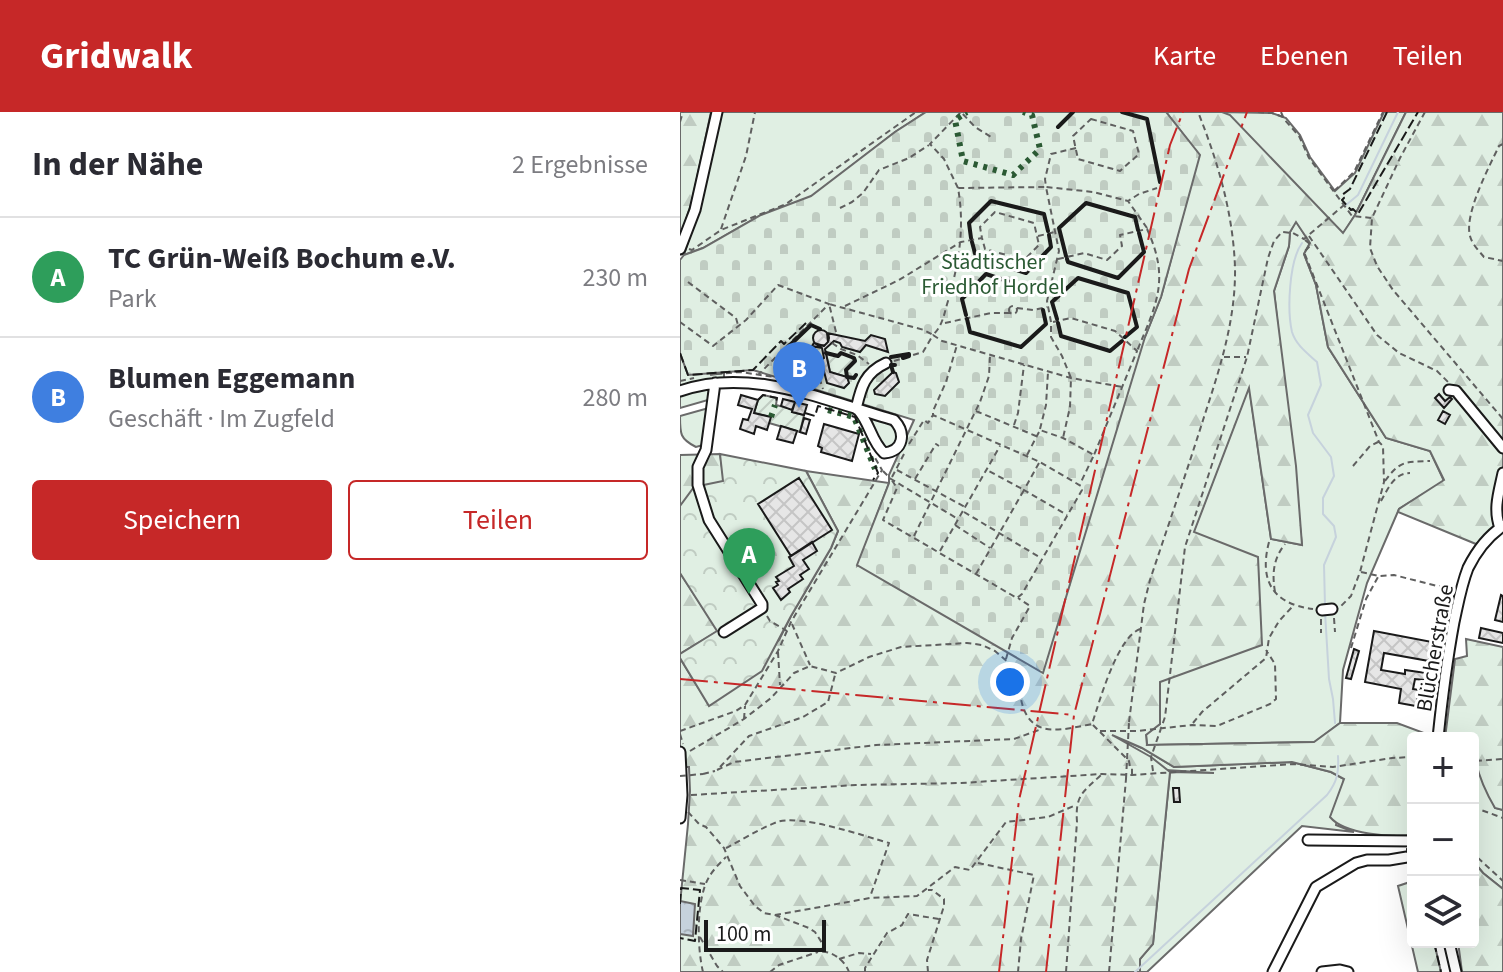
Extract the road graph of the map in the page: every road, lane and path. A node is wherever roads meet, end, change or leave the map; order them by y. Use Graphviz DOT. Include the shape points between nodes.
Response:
graph roads {
  1 [pos="683,112"];
  2 [pos="717,112"];
  3 [pos="755,112"];
  4 [pos="916,112"];
  5 [pos="1198,112"];
  6 [pos="1258,112"];
  7 [pos="1281,112"];
  8 [pos="1383,112"];
  9 [pos="1425,112"];
  10 [pos="1285,118"];
  11 [pos="680,122"];
  12 [pos="991,137"];
  13 [pos="930,144"];
  14 [pos="1503,144"];
  15 [pos="1076,148"];
  16 [pos="1046,187"];
  17 [pos="958,188"];
  18 [pos="1157,188"];
  19 [pos="1334,192"];
  20 [pos="1128,201"];
  21 [pos="1344,205"];
  22 [pos="840,208"];
  23 [pos="1372,218"];
  24 [pos="1147,229"];
  25 [pos="721,230"];
  26 [pos="1055,232"];
  27 [pos="1037,236"];
  28 [pos="1308,236"];
  29 [pos="982,238"];
  30 [pos="1304,239"];
  31 [pos="961,242"];
  32 [pos="680,248"];
  33 [pos="1058,259"];
  34 [pos="1503,261"];
  35 [pos="688,282"];
  36 [pos="829,304"];
  37 [pos="1048,306"];
  38 [pos="842,307"];
  39 [pos="680,322"];
  40 [pos="1051,322"];
  41 [pos="942,323"];
  42 [pos="738,327"];
  43 [pos="836,332"];
  44 [pos="933,335"];
  45 [pos="832,343"];
  46 [pos="957,345"];
  47 [pos="1137,351"];
  48 [pos="781,352"];
  49 [pos="990,355"];
  50 [pos="1223,357"];
  51 [pos="1247,357"];
  52 [pos="1024,364"];
  53 [pos="882,365"];
  54 [pos="1048,371"];
  55 [pos="1071,378"];
  56 [pos="750,382"];
  57 [pos="715,383"];
  58 [pos="1122,387"];
  59 [pos="823,390"];
  60 [pos="680,391"];
  61 [pos="1453,391"];
  62 [pos="857,410"];
  63 [pos="976,411"];
  64 [pos="933,415"];
  65 [pos="1503,419"];
  66 [pos="1014,426"];
  67 [pos="967,430"];
  68 [pos="1040,430"];
  69 [pos="1037,436"];
  70 [pos="1063,438"];
  71 [pos="1379,442"];
  72 [pos="1001,445"];
  73 [pos="939,446"];
  74 [pos="1503,448"];
  75 [pos="874,455"];
  76 [pos="1094,455"];
  77 [pos="1027,456"];
  78 [pos="1430,461"];
  79 [pos="1040,462"];
  80 [pos="1353,466"];
  81 [pos="896,469"];
  82 [pos="882,470"];
  83 [pos="987,470"];
  84 [pos="1410,473"];
  85 [pos="1503,473"];
  86 [pos="891,479"];
  87 [pos="914,480"];
  88 [pos="1384,482"];
  89 [pos="1080,484"];
  90 [pos="1024,490"];
  91 [pos="936,492"];
  92 [pos="931,504"];
  93 [pos="1378,505"];
  94 [pos="965,507"];
  95 [pos="963,512"];
  96 [pos="1068,515"];
  97 [pos="958,519"];
  98 [pos="954,525"];
  99 [pos="1501,527"];
  100 [pos="999,533"];
  101 [pos="914,537"];
  102 [pos="1269,542"];
  103 [pos="1285,544"];
  104 [pos="990,548"];
  105 [pos="939,552"];
  106 [pos="1042,558"];
  107 [pos="1360,572"];
  108 [pos="976,574"];
  109 [pos="1379,576"];
  110 [pos="1461,588"];
  111 [pos="1275,592"];
  112 [pos="1017,598"];
  113 [pos="1293,606"];
  114 [pos="762,608"];
  115 [pos="1327,611"];
  116 [pos="791,622"];
  117 [pos="1141,628"];
  118 [pos="787,631"];
  119 [pos="724,632"];
  120 [pos="1335,632"];
  121 [pos="1321,633"];
  122 [pos="1351,648"];
  123 [pos="1266,650"];
  124 [pos="778,651"];
  125 [pos="1006,659"];
  126 [pos="810,666"];
  127 [pos="836,673"];
  128 [pos="781,686"];
  129 [pos="745,705"];
  130 [pos="744,719"];
  131 [pos="1092,724"];
  132 [pos="1192,725"];
  133 [pos="1162,728"];
  134 [pos="1042,729"];
  135 [pos="680,731"];
  136 [pos="1100,731"];
  137 [pos="1439,732"];
  138 [pos="680,755"];
  139 [pos="1407,757"];
  140 [pos="1503,759"];
  141 [pos="1479,761"];
  142 [pos="717,770"];
  143 [pos="1153,773"];
  144 [pos="1102,774"];
  145 [pos="1132,775"];
  146 [pos="680,776"];
  147 [pos="682,801"];
  148 [pos="1076,805"];
  149 [pos="1479,809"];
  150 [pos="680,818"];
  151 [pos="1503,818"];
  152 [pos="1308,840"];
  153 [pos="1407,842"];
  154 [pos="724,848"];
  155 [pos="727,856"];
  156 [pos="1407,857"];
  157 [pos="1479,859"];
  158 [pos="976,863"];
  159 [pos="680,880"];
  160 [pos="1503,881"];
  161 [pos="706,885"];
  162 [pos="925,889"];
  163 [pos="870,898"];
  164 [pos="775,915"];
  165 [pos="939,919"];
  166 [pos="699,936"];
  167 [pos="1450,948"];
  168 [pos="820,952"];
  169 [pos="873,954"];
  170 [pos="839,959"];
  171 [pos="703,972"];
  172 [pos="723,972"];
  173 [pos="770,972"];
  174 [pos="849,972"];
  175 [pos="865,972"];
  176 [pos="928,972"];
  177 [pos="1018,972"];
  178 [pos="1066,972"];
  179 [pos="1109,972"];
  180 [pos="1273,972"];
  181 [pos="1322,972"];
  182 [pos="1348,972"];
  183 [pos="1456,972"];
  1 -- 11 [label="path"];
  2 -- 32 [label="street" via="695,210"];
  3 -- 25 [label="path"];
  4 -- 25 [label="path" via="786,204"];
  5 -- 50 [label="path" via="1232,228 1232,314"];
  6 -- 10 [label="path"];
  7 -- 10 [label="path"];
  8 -- 19 [label="path" via="1354,172"];
  9 -- 23 [label="path"];
  10 -- 19 [label="path"];
  12 -- 13 [label="path" via="961,112"];
  13 -- 17 [label="path"];
  13 -- 22 [label="path" via="879,170 863,193"];
  14 -- 34 [label="path" via="1478,191 1469,228 1484,257"];
  15 -- 15 [label="path" via="1073,136 1091,119 1133,131 1139,154 1120,171 1078,159"];
  15 -- 16 [label="path" via="1051,154"];
  16 -- 17 [label="path"];
  16 -- 20 [label="path"];
  16 -- 26 [label="path"];
  17 -- 31 [label="path"];
  18 -- 20 [label="path"];
  19 -- 21 [label="path"];
  20 -- 24 [label="path"];
  21 -- 23 [label="path" via="1352,216"];
  21 -- 28 [label="path"];
  23 -- 65 [label="path" via="1370,248 1377,266"];
  24 -- 33 [label="path" via="1120,235 1122,246 1107,260 1084,253"];
  24 -- 47 [label="path" via="1160,284"];
  25 -- 32 [label="path" via="692,250"];
  26 -- 27 [label="path"];
  26 -- 33 [label="path"];
  27 -- 29 [label="path" via="1039,245 1024,260 985,249"];
  27 -- 29 [label="path" via="1034,223 995,212 980,227"];
  28 -- 30 [label="path"];
  28 -- 61 [label="path" via="1377,335 1399,353 1437,371"];
  29 -- 31 [label="path"];
  30 -- 51 [label="path" via="1282,232 1274,241"];
  30 -- 71 [label="path" via="1311,245 1304,252"];
  31 -- 38 [label="path"];
  31 -- 41 [label="path"];
  33 -- 37 [label="path"];
  35 -- 42 [label="path" via="736,318"];
  36 -- 38 [label="path"];
  36 -- 42 [label="path" via="778,285"];
  36 -- 43 [label="path"];
  36 -- 48 [label="path"];
  37 -- 40 [label="path"];
  37 -- 41 [label="path"];
  38 -- 44 [label="path"];
  39 -- 42 [label="path" via="713,346"];
  40 -- 47 [label="path" via="1071,318 1115,331"];
  40 -- 55 [label="path" via="1051,337"];
  41 -- 44 [label="path"];
  44 -- 46 [label="path"];
  44 -- 53 [label="path" via="923,352"];
  45 -- 53 [label="path" via="865,362"];
  46 -- 49 [label="path"];
  46 -- 64 [label="path"];
  47 -- 58 [label="path"];
  48 -- 56 [label="path"];
  48 -- 59 [label="path" via="812,362"];
  49 -- 52 [label="path"];
  49 -- 63 [label="path" via="989,376"];
  50 -- 51 [label="path"];
  50 -- 117 [label="path" via="1150,580"];
  51 -- 133 [label="path" via="1185,547"];
  52 -- 54 [label="path"];
  52 -- 66 [label="path"];
  53 -- 62 [label="street" via="862,383"];
  54 -- 55 [label="path"];
  54 -- 68 [label="path"];
  55 -- 58 [label="path"];
  55 -- 70 [label="path"];
  56 -- 57 [label="street"];
  56 -- 62 [label="street"];
  57 -- 60 [label="street"];
  57 -- 114 [label="street" via="698,485 709,520"];
  58 -- 76 [label="path"];
  61 -- 74 [label="street"];
  62 -- 62 [label="street" via="866,418 877,447 884,453 899,448 903,435 894,420"];
  63 -- 66 [label="path"];
  63 -- 67 [label="path"];
  64 -- 67 [label="path"];
  64 -- 81 [label="path" via="928,423 924,420"];
  66 -- 69 [label="path"];
  67 -- 72 [label="path"];
  67 -- 91 [label="path"];
  68 -- 69 [label="path"];
  68 -- 70 [label="path"];
  69 -- 77 [label="path"];
  70 -- 76 [label="path"];
  71 -- 80 [label="path"];
  71 -- 88 [label="path"];
  72 -- 77 [label="path"];
  72 -- 83 [label="path"];
  73 -- 87 [label="path"];
  75 -- 82 [label="path"];
  76 -- 89 [label="path"];
  77 -- 79 [label="path"];
  78 -- 88 [label="path" via="1401,464"];
  79 -- 89 [label="path"];
  79 -- 90 [label="path"];
  81 -- 86 [label="path"];
  81 -- 87 [label="path"];
  82 -- 86 [label="path"];
  82 -- 116 [label="path"];
  83 -- 90 [label="path"];
  83 -- 94 [label="path"];
  84 -- 93 [label="path" via="1398,476"];
  85 -- 99 [label="street, Blücherstraße" via="1496,506"];
  86 -- 92 [label="path"];
  86 -- 101 [label="path" via="897,488 883,520"];
  87 -- 91 [label="path"];
  88 -- 93 [label="path"];
  89 -- 96 [label="path" via="1082,490"];
  90 -- 96 [label="path"];
  90 -- 100 [label="path"];
  91 -- 92 [label="path"];
  91 -- 94 [label="path"];
  92 -- 97 [label="path"];
  92 -- 101 [label="path"];
  93 -- 107 [label="path"];
  94 -- 95 [label="path"];
  95 -- 97 [label="path"];
  95 -- 100 [label="path"];
  96 -- 106 [label="path"];
  97 -- 98 [label="path"];
  98 -- 104 [label="path"];
  98 -- 105 [label="path"];
  99 -- 110 [label="street, Blücherstraße" via="1480,549"];
  100 -- 104 [label="path"];
  100 -- 106 [label="path"];
  101 -- 105 [label="path"];
  102 -- 111 [label="path" via="1266,579"];
  103 -- 111 [label="path" via="1276,559"];
  104 -- 108 [label="path"];
  105 -- 108 [label="path"];
  106 -- 112 [label="path"];
  107 -- 109 [label="path"];
  107 -- 115 [label="path" via="1346,603"];
  108 -- 112 [label="path"];
  109 -- 110 [label="path"];
  109 -- 122 [label="path"];
  110 -- 137 [label="street, Blücherstraße"];
  111 -- 113 [label="path"];
  112 -- 125 [label="path" via="1030,606"];
  113 -- 115 [label="path"];
  113 -- 123 [label="path" via="1279,621"];
  114 -- 118 [label="path" via="770,621"];
  114 -- 119 [label="street"];
  115 -- 120 [label="path"];
  115 -- 121 [label="path"];
  116 -- 118 [label="path"];
  116 -- 126 [label="path"];
  117 -- 131 [label="path" via="1121,646"];
  117 -- 179 [label="path, bridge"];
  118 -- 124 [label="path"];
  123 -- 132 [label="path" via="1266,658"];
  123 -- 132 [label="path" via="1275,664 1276,699 1217,726"];
  124 -- 128 [label="path"];
  124 -- 129 [label="path"];
  125 -- 127 [label="path" via="967,643 901,647"];
  125 -- 134 [label="path" via="1015,668 1025,712"];
  126 -- 127 [label="path"];
  126 -- 128 [label="path"];
  127 -- 142 [label="path" via="828,702 749,736"];
  128 -- 130 [label="path"];
  129 -- 130 [label="path"];
  129 -- 135 [label="path"];
  130 -- 138 [label="path"];
  131 -- 134 [label="path"];
  131 -- 136 [label="path"];
  132 -- 133 [label="path"];
  133 -- 136 [label="path"];
  133 -- 143 [label="path" via="1151,757"];
  134 -- 142 [label="path" via="1014,739 876,745 734,762"];
  136 -- 145 [label="path" via="1129,761"];
  138 -- 147 [label="street"];
  139 -- 143 [label="path" via="1333,767 1294,764"];
  140 -- 141 [label="path"];
  142 -- 146 [label="path, bridge"];
  143 -- 145 [label="path"];
  144 -- 145 [label="path"];
  144 -- 147 [label="path" via="748,790"];
  144 -- 148 [label="path"];
  147 -- 150 [label="street"];
  147 -- 154 [label="path"];
  148 -- 158 [label="path" via="1048,817 1006,822"];
  148 -- 178 [label="path"];
  149 -- 151 [label="path"];
  152 -- 153 [label="street"];
  154 -- 155 [label="path"];
  154 -- 163 [label="path" via="780,821 806,822 889,843"];
  155 -- 161 [label="path"];
  155 -- 164 [label="path" via="752,902"];
  156 -- 180 [label="street" via="1356,863 1316,887"];
  157 -- 160 [label="path"];
  158 -- 162 [label="path" via="970,870 955,867"];
  158 -- 177 [label="path" via="1034,875"];
  159 -- 161 [label="path"];
  161 -- 166 [label="path"];
  162 -- 163 [label="path" via="917,896"];
  162 -- 165 [label="path" via="944,899"];
  163 -- 164 [label="path"];
  164 -- 168 [label="path" via="815,932 824,946"];
  165 -- 169 [label="path" via="908,914"];
  165 -- 176 [label="path"];
  166 -- 171 [label="path"];
  166 -- 172 [label="path"];
  167 -- 183 [label="street"];
  168 -- 170 [label="path"];
  168 -- 173 [label="path"];
  169 -- 170 [label="path"];
  169 -- 175 [label="path"];
  170 -- 174 [label="path"];
  181 -- 182 [label="street"];
}
